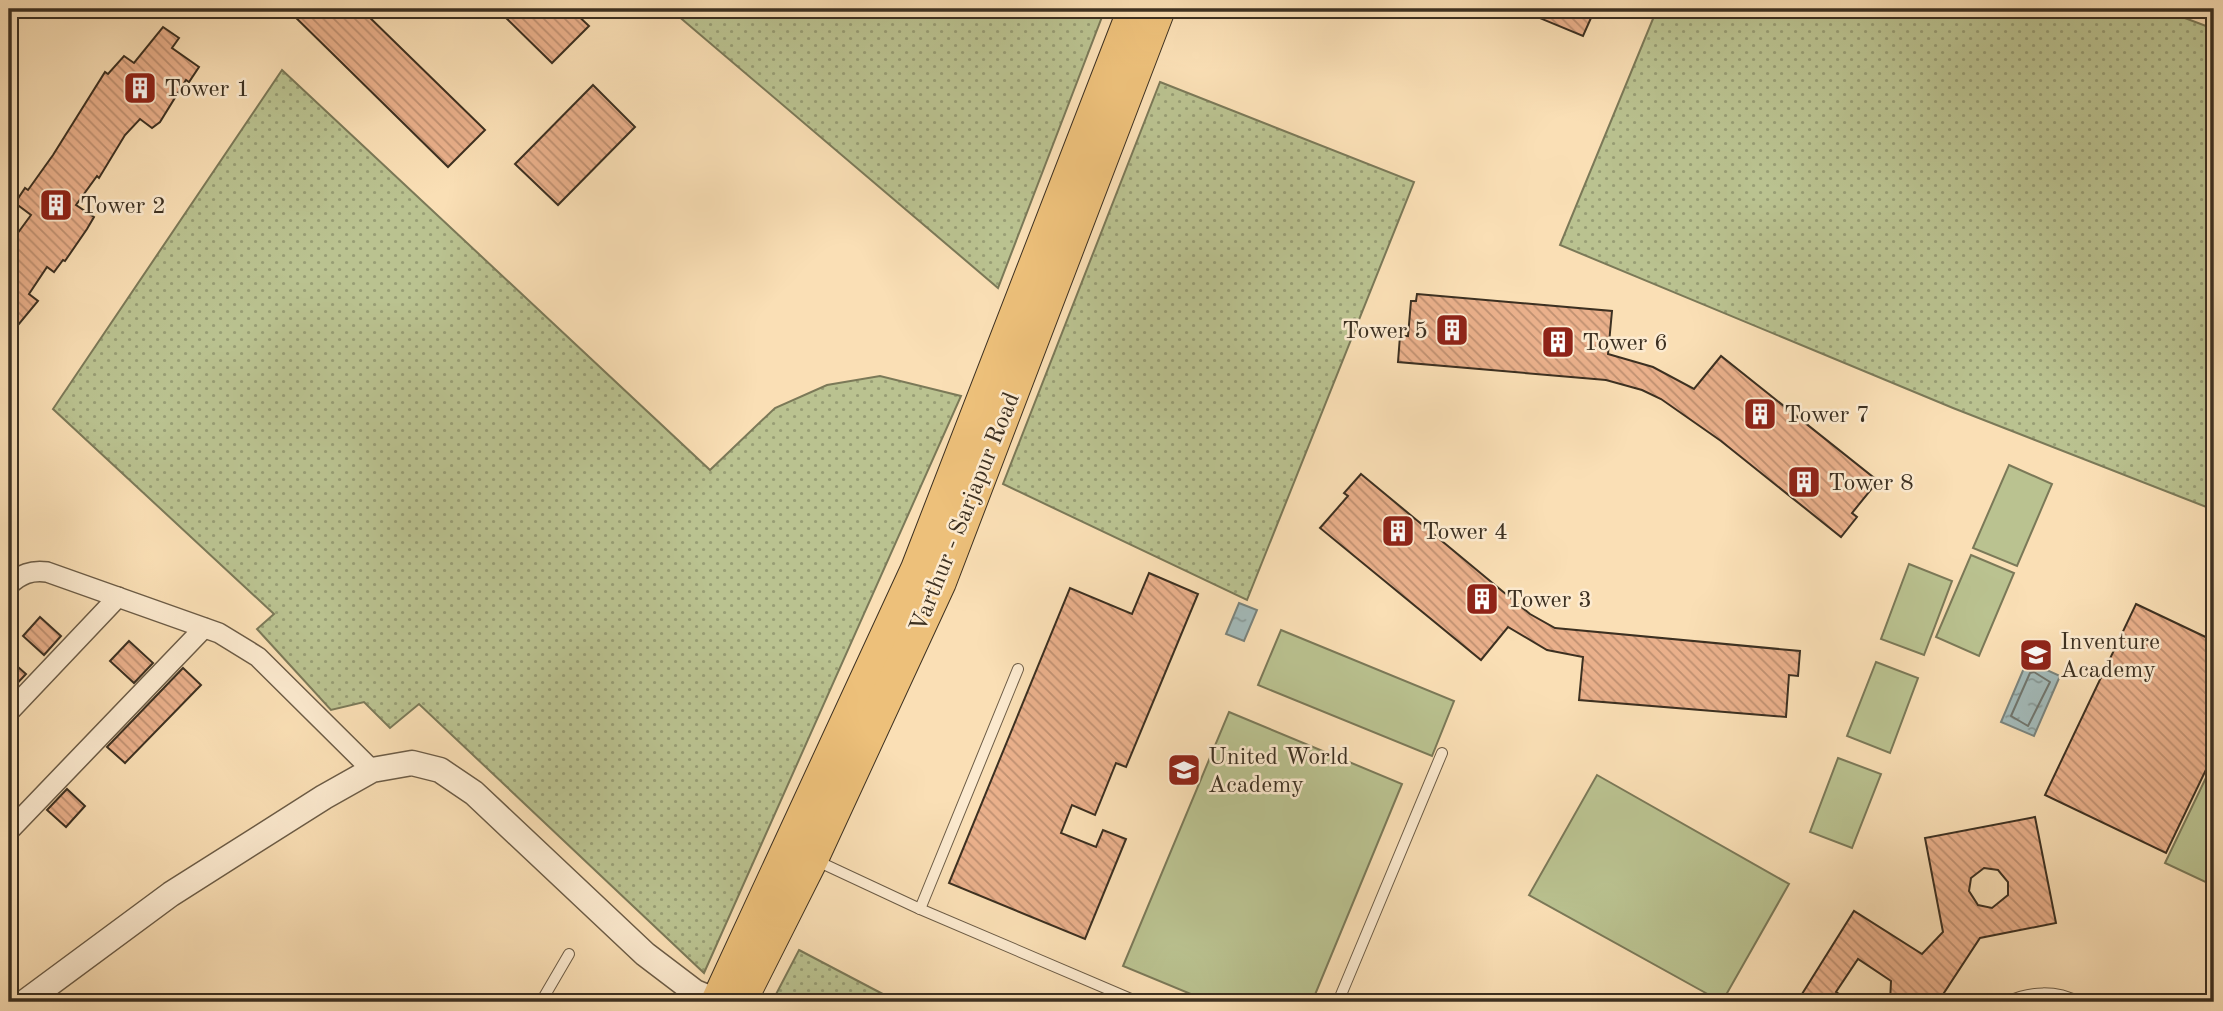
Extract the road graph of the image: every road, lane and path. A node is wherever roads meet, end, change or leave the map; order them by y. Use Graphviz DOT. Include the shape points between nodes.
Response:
graph roads {
  1 [pos="1135,9"];
  2 [pos="1159,9"];
  3 [pos="9,585"];
  4 [pos="118,597"];
  5 [pos="204,628"];
  6 [pos="1018,669"];
  7 [pos="9,712"];
  8 [pos="1442,753"];
  9 [pos="372,771"];
  10 [pos="9,831"];
  11 [pos="812,859"];
  12 [pos="920,909"];
  13 [pos="569,954"];
  14 [pos="42,998"];
  15 [pos="541,1002"];
  16 [pos="718,1002"];
  17 [pos="740,1002"];
  18 [pos="1138,1002"];
  19 [pos="1338,1002"];
  20 [pos="2007,1002"];
  21 [pos="2078,1002"];
  1 -- 16 [label="main road, Varthur - Sarjapur Road" via="917,569"];
  2 -- 11 [label="main road, Varthur - Sarjapur Road" via="940,582"];
  3 -- 4 [label="street" via="34,570"];
  4 -- 5 [label="street"];
  4 -- 7 [label="street"];
  5 -- 9 [label="street" via="258,657"];
  5 -- 10 [label="street"];
  6 -- 12 [label="lane"];
  8 -- 19 [label="lane"];
  9 -- 14 [label="street" via="171,894"];
  9 -- 16 [label="street" via="412,763 440,771 474,793 645,954 695,992"];
  11 -- 12 [label="lane"];
  11 -- 17 [label="main road, Varthur - Sarjapur Road"];
  12 -- 18 [label="lane"];
  13 -- 15 [label="lane"];
  20 -- 21 [label="lane" via="2021,995 2051,993"];
}
